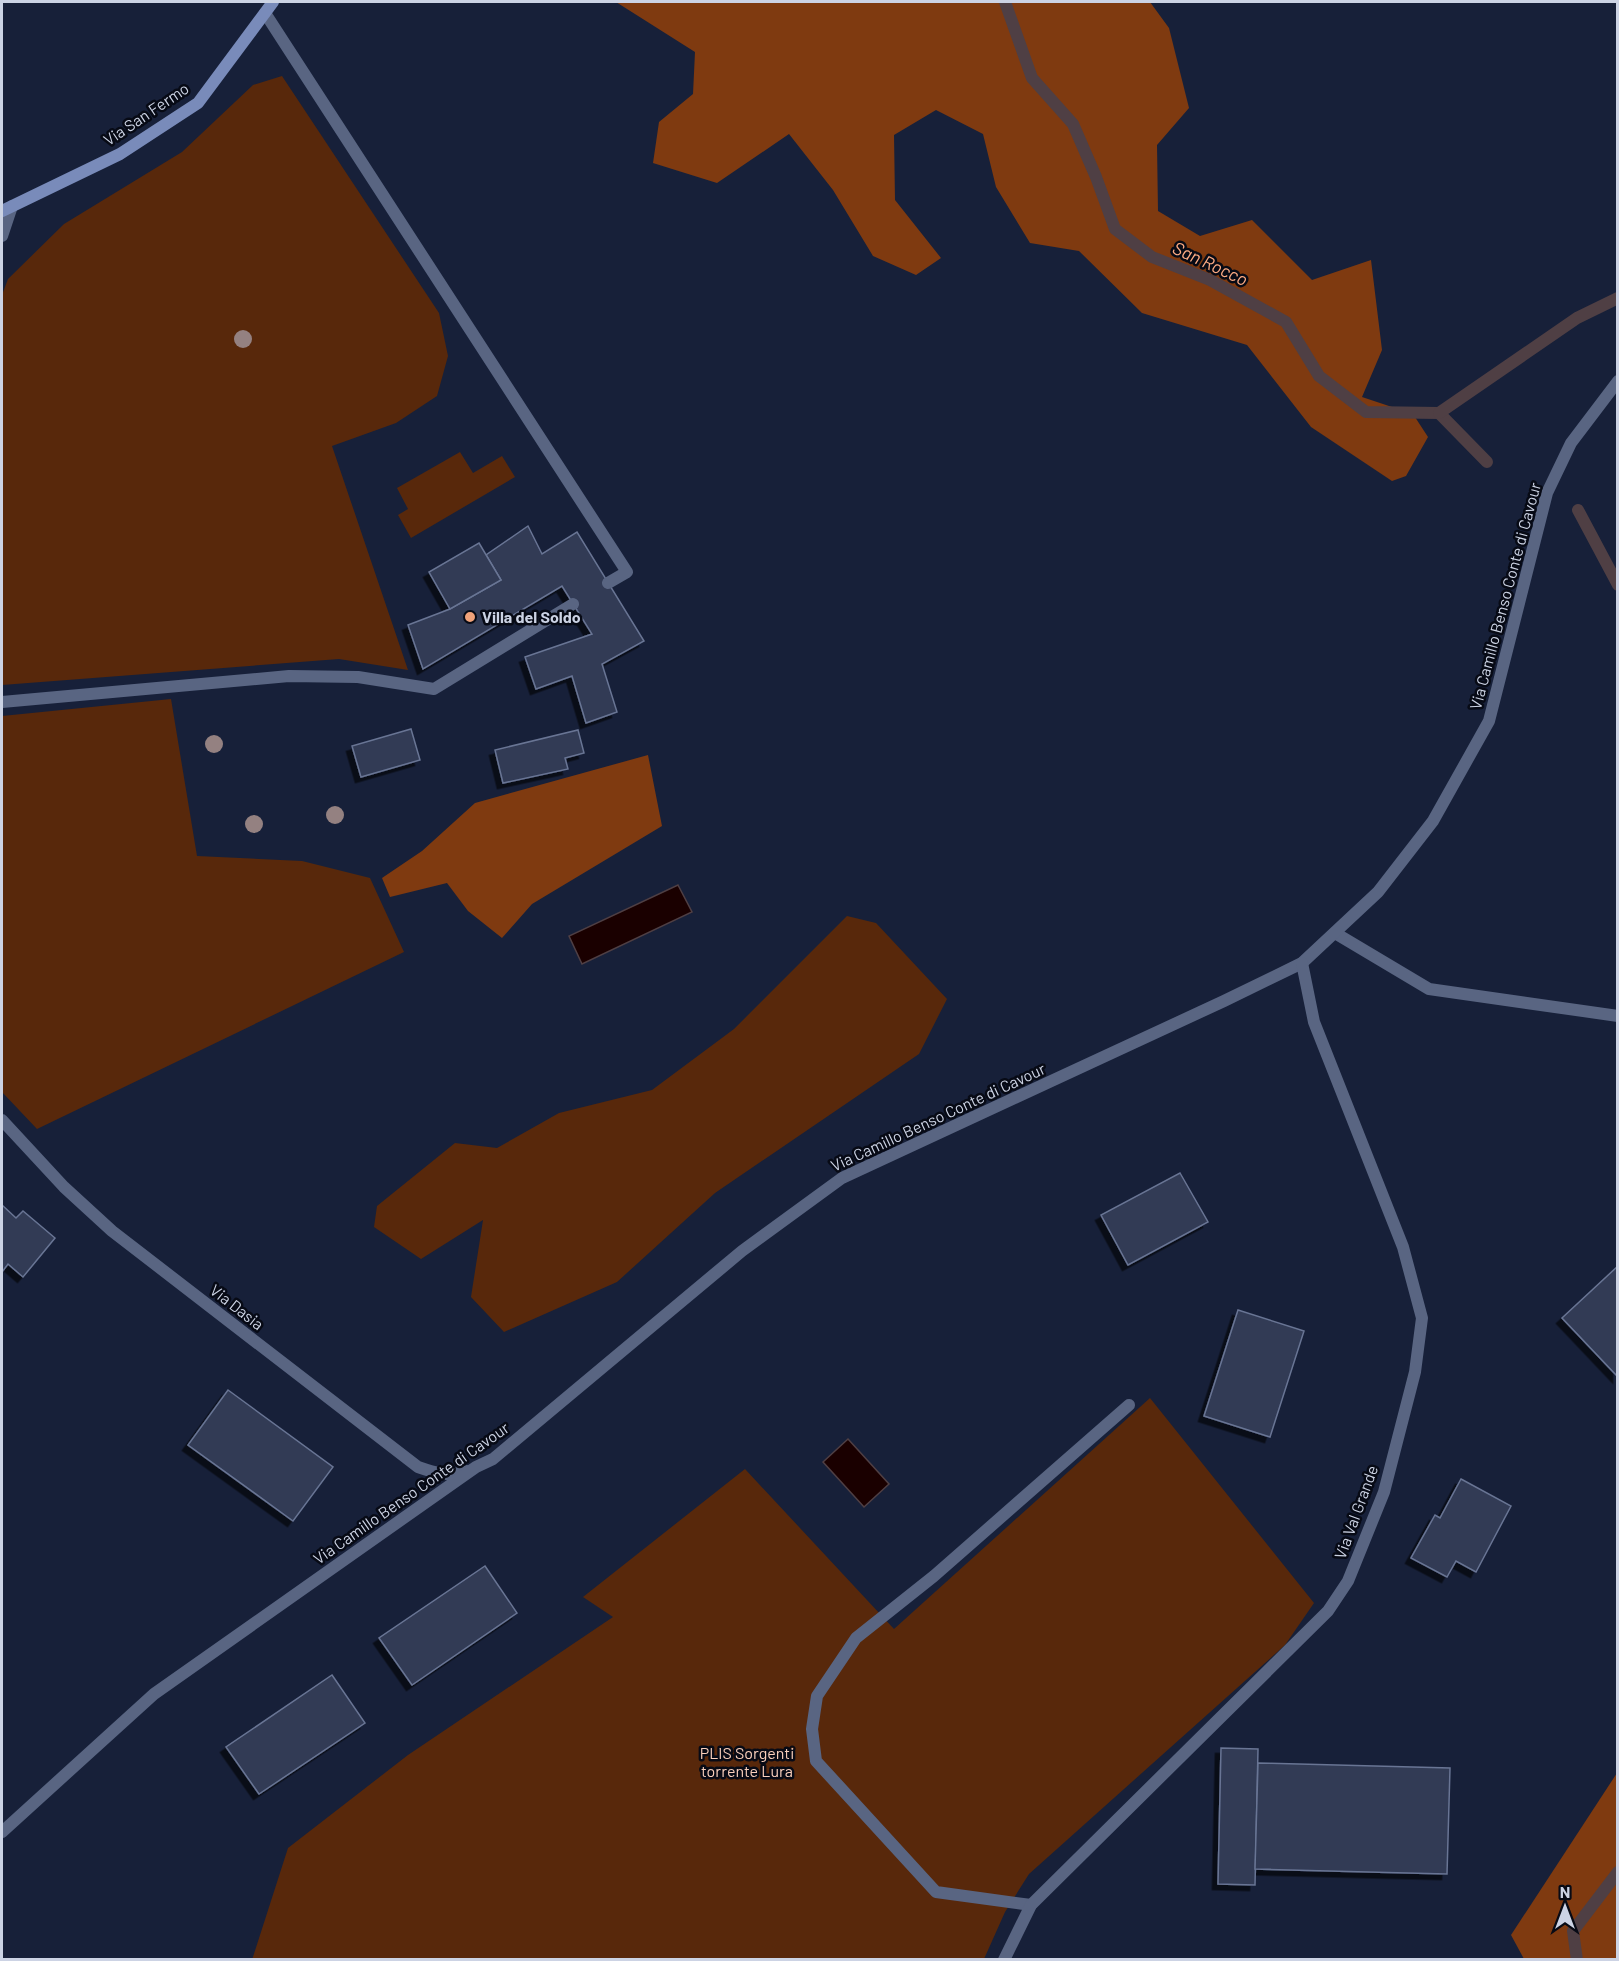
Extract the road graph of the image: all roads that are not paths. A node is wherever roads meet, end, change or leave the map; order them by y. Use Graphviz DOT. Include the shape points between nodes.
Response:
graph roads {
  1 [pos="273,2"];
  2 [pos="265,13"];
  3 [pos="7,208"];
  4 [pos="2,236"];
  5 [pos="1617,381"];
  6 [pos="608,583"];
  7 [pos="573,604"];
  8 [pos="2,702"];
  9 [pos="1335,933"];
  10 [pos="1302,963"];
  11 [pos="1617,1016"];
  12 [pos="2,1120"];
  13 [pos="1129,1405"];
  14 [pos="476,1467"];
  15 [pos="2,1832"];
  16 [pos="1031,1905"];
  17 [pos="1004,1959"];
  1 -- 2 [label="main road, Via San Fermo"];
  2 -- 3 [label="main road, Via San Fermo" via="198,103 120,154"];
  2 -- 6 [label="street" via="627,572"];
  3 -- 4 [label="street"];
  5 -- 9 [label="street, Via Camillo Benso Conte di Cavour" via="1570,443 1547,493 1489,721 1433,820 1378,892"];
  7 -- 8 [label="street" via="434,689 358,677 289,676"];
  9 -- 10 [label="street, Via Camillo Benso Conte di Cavour"];
  9 -- 11 [label="street" via="1429,989"];
  10 -- 14 [label="street, Via Camillo Benso Conte di Cavour" via="843,1178 742,1251 493,1459"];
  10 -- 16 [label="street, Via Val Grande" via="1314,1022 1403,1247 1422,1318 1415,1372 1384,1492 1348,1581 1328,1611"];
  12 -- 14 [label="street, Via Dasia" via="64,1187 112,1231 418,1467 439,1474 459,1474"];
  13 -- 16 [label="street" via="934,1576 856,1638 816,1696 816,1761 936,1892"];
  14 -- 15 [label="street, Via Camillo Benso Conte di Cavour" via="154,1694"];
  16 -- 17 [label="street, Via Val Grande"];
}
